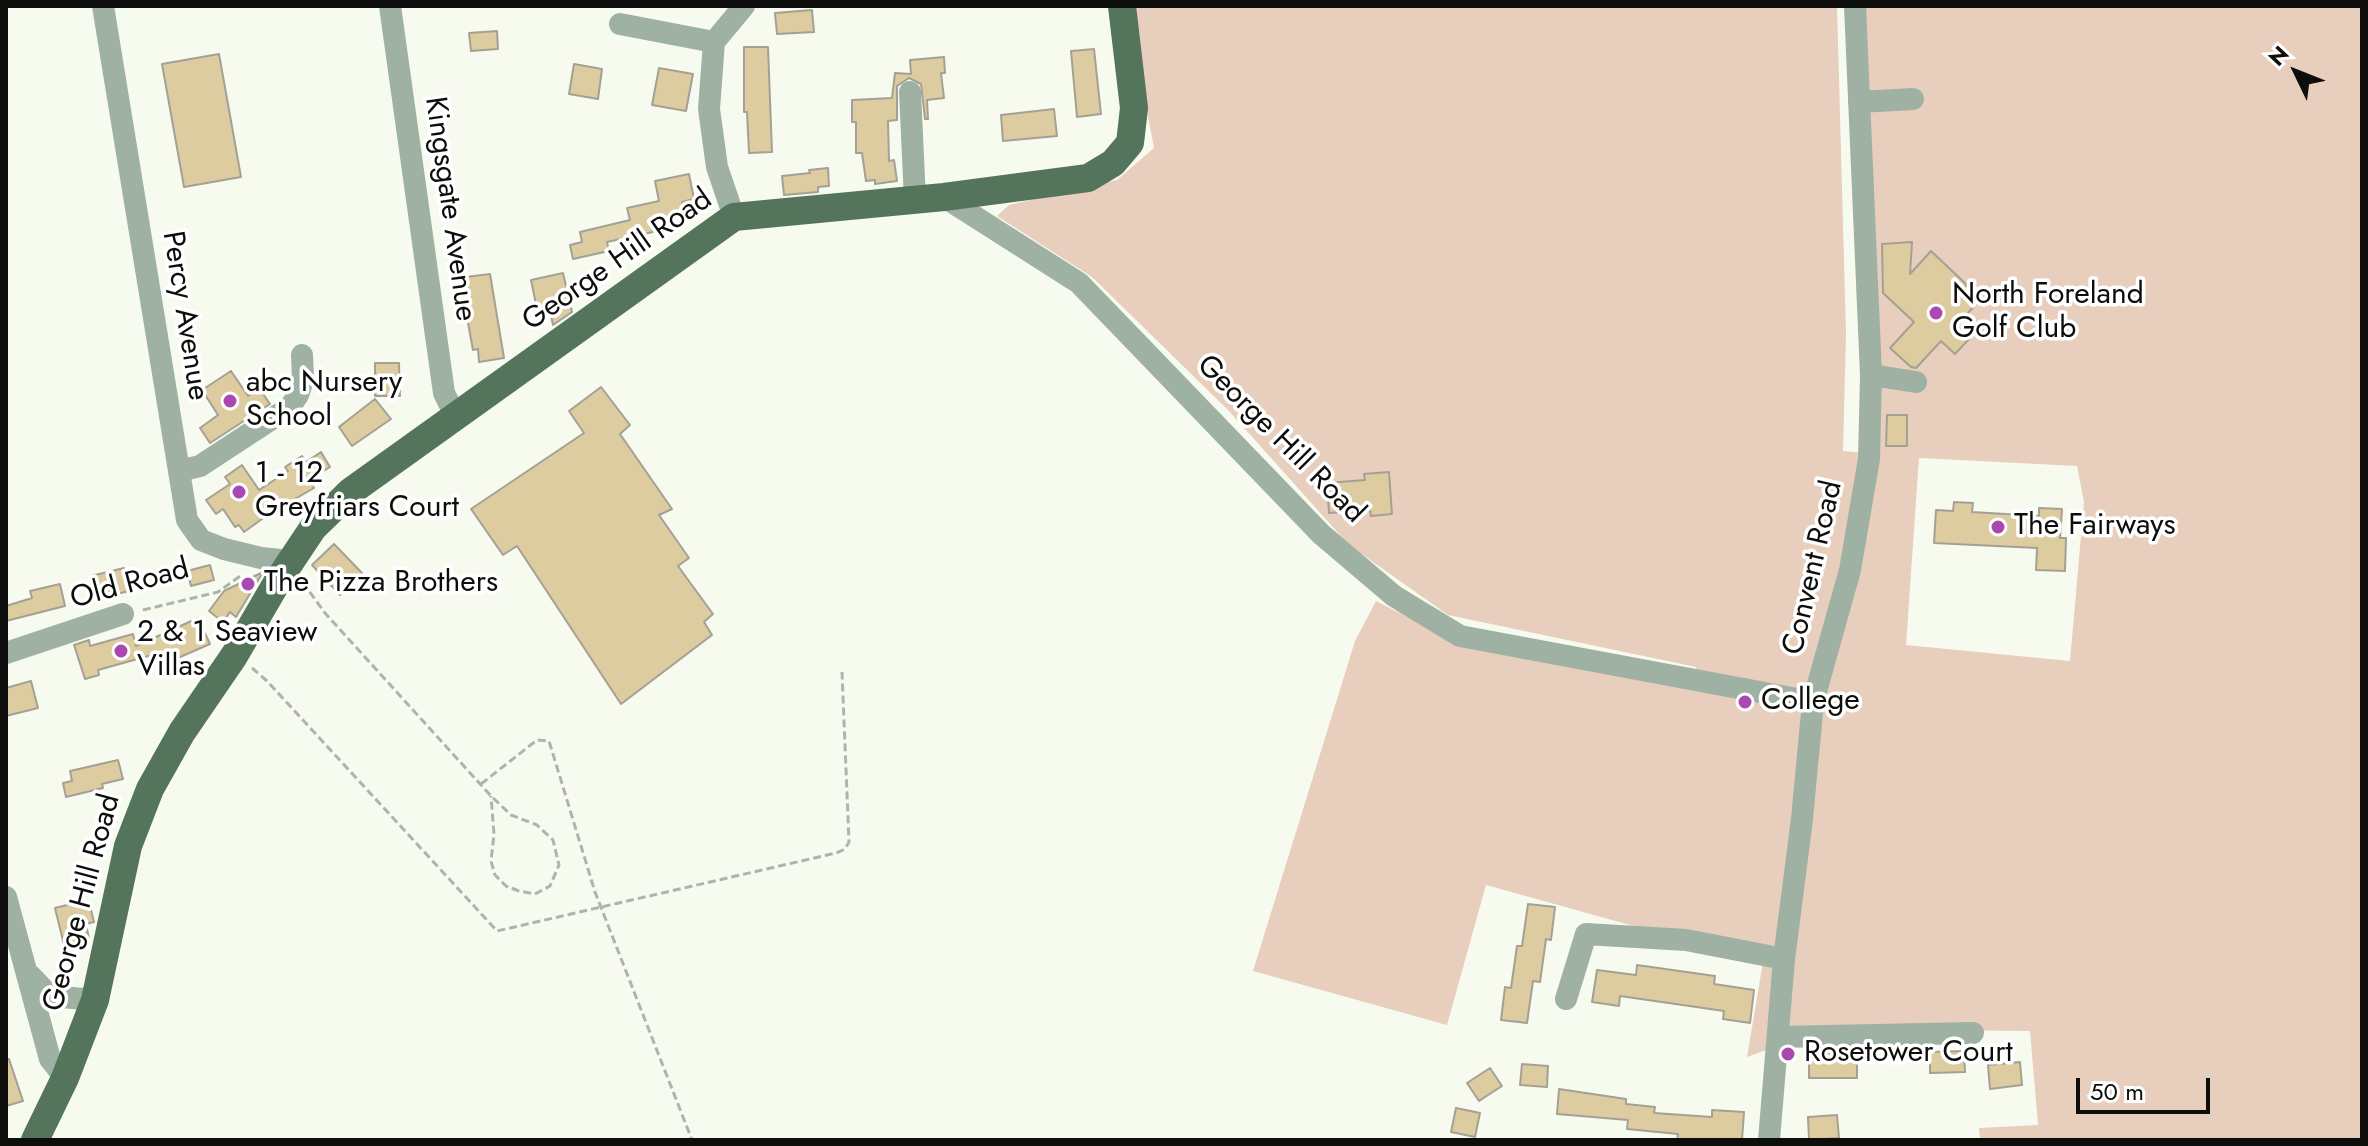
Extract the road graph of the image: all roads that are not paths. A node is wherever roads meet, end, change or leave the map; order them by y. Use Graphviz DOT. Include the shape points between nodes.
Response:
graph roads {
  1 [pos="103,6"];
  2 [pos="390,6"];
  3 [pos="744,6"];
  4 [pos="1122,6"];
  5 [pos="1855,6"];
  6 [pos="620,24"];
  7 [pos="714,42"];
  8 [pos="910,92"];
  9 [pos="1913,99"];
  10 [pos="1859,102"];
  11 [pos="944,197"];
  12 [pos="915,200"];
  13 [pos="734,217"];
  14 [pos="302,355"];
  15 [pos="1871,375"];
  16 [pos="1916,382"];
  17 [pos="456,417"];
  18 [pos="179,471"];
  19 [pos="277,566"];
  20 [pos="123,614"];
  21 [pos="6,653"];
  22 [pos="1813,702"];
  23 [pos="7,904"];
  24 [pos="1784,959"];
  25 [pos="28,972"];
  26 [pos="1566,999"];
  27 [pos="95,1000"];
  28 [pos="1973,1033"];
  29 [pos="1779,1037"];
  30 [pos="65,1078"];
  31 [pos="35,1140"];
  32 [pos="1769,1140"];
  1 -- 18 [label="street, Percy Avenue"];
  2 -- 17 [label="street, Kingsgate Avenue" via="444,393"];
  3 -- 7 [label="street"];
  4 -- 11 [label="main road" via="1134,108 1132,135 1121,155 1088,178"];
  5 -- 10 [label="street, Convent Road"];
  6 -- 7 [label="street"];
  7 -- 13 [label="street" via="709,109 717,167"];
  8 -- 12 [label="street"];
  9 -- 10 [label="street"];
  10 -- 15 [label="street, Convent Road"];
  11 -- 12 [label="main road, George Hill Road"];
  11 -- 22 [label="street, George Hill Road" via="1079,283 1321,534 1394,596 1460,636"];
  12 -- 13 [label="main road, George Hill Road"];
  13 -- 17 [label="main road, George Hill Road"];
  14 -- 18 [label="street" via="303,380 290,407 200,466"];
  15 -- 16 [label="street"];
  15 -- 22 [label="street, Convent Road" via="1869,459 1850,570"];
  17 -- 19 [label="main road, George Hill Road" via="350,492"];
  18 -- 19 [label="street, Percy Avenue" via="187,520 201,540"];
  19 -- 27 [label="main road, George Hill Road" via="234,656 150,789 128,846"];
  20 -- 21 [label="street, Old Road"];
  22 -- 24 [label="street, Convent Road"];
  23 -- 25 [label="street"];
  24 -- 26 [label="street" via="1686,940 1586,934"];
  24 -- 29 [label="street, Convent Road"];
  25 -- 27 [label="street" via="50,996"];
  25 -- 30 [label="street" via="50,1059"];
  27 -- 30 [label="main road, George Hill Road"];
  28 -- 29 [label="street"];
  29 -- 32 [label="street, Convent Road"];
  30 -- 31 [label="main road, George Hill Road"];
}
